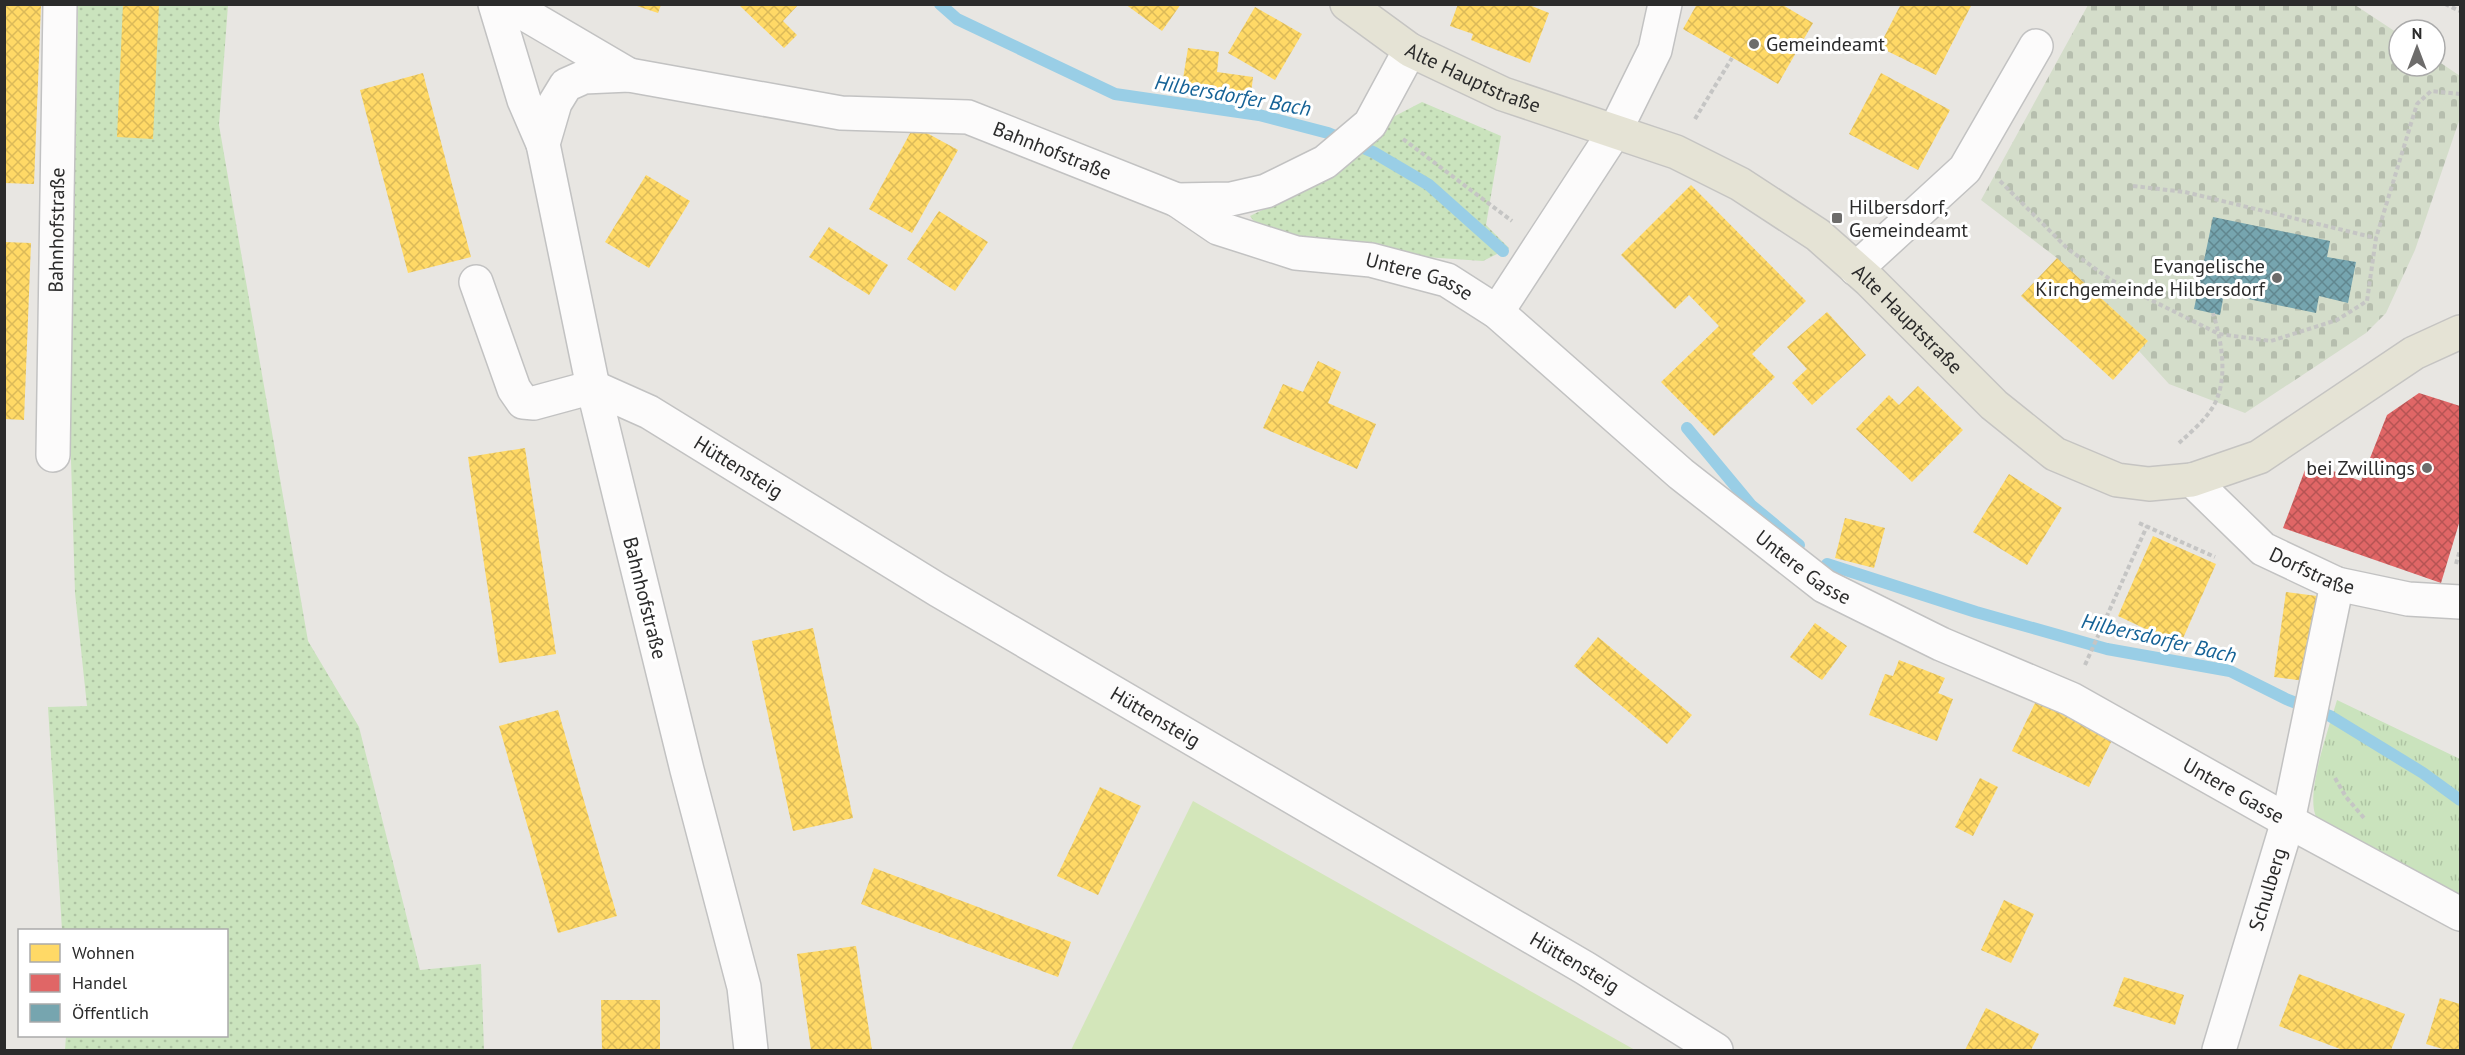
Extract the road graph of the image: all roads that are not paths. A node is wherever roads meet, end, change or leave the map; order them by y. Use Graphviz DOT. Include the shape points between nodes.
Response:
graph roads {
  1 [pos="60,4"];
  2 [pos="495,4"];
  3 [pos="508,4"];
  4 [pos="1347,4"];
  5 [pos="1663,6"];
  6 [pos="2036,46"];
  7 [pos="1410,50"];
  8 [pos="628,75"];
  9 [pos="1615,131"];
  10 [pos="543,144"];
  11 [pos="1177,200"];
  12 [pos="1856,269"];
  13 [pos="476,282"];
  14 [pos="1497,312"];
  15 [pos="2460,332"];
  16 [pos="594,387"];
  17 [pos="53,455"];
  18 [pos="2192,480"];
  19 [pos="2337,584"];
  20 [pos="2460,602"];
  21 [pos="2288,821"];
  22 [pos="2460,914"];
  23 [pos="751,1050"];
  24 [pos="1716,1050"];
  25 [pos="2219,1050"];
  1 -- 17 [label="street, Bahnhofstraße"];
  2 -- 10 [label="street, Bahnhofstraße" via="524,100"];
  3 -- 8 [label="street, Bahnhofstraße"];
  4 -- 7 [label="main road, Alte Hauptstraße"];
  5 -- 9 [label="street" via="1655,50"];
  6 -- 12 [label="street" via="1965,169"];
  7 -- 9 [label="main road, Alte Hauptstraße" via="1503,94"];
  7 -- 11 [label="street, Bahnhofstraße" via="1372,121 1325,162 1266,191 1231,199"];
  8 -- 10 [label="street, Bahnhofstraße" via="584,77 566,85 555,103"];
  8 -- 11 [label="street, Bahnhofstraße" via="841,113 968,117"];
  9 -- 12 [label="main road, Alte Hauptstraße" via="1676,153 1740,184 1818,235"];
  9 -- 14 [label="street"];
  10 -- 16 [label="street, Bahnhofstraße"];
  11 -- 14 [label="street, Untere Gasse" via="1218,228 1296,253 1371,260 1448,280"];
  12 -- 18 [label="main road, Alte Hauptstraße" via="1994,405 2055,454 2117,480 2149,484"];
  13 -- 16 [label="street" via="514,389 523,402 534,403"];
  14 -- 21 [label="street, Untere Gasse" via="1681,474 1824,586 1941,644 2072,699"];
  15 -- 18 [label="main road, Alte Hauptstraße" via="2414,353 2259,457"];
  16 -- 23 [label="street, Bahnhofstraße" via="744,987"];
  16 -- 24 [label="street, Hüttensteig" via="650,412 938,590 1585,968"];
  18 -- 19 [label="street, Dorfstraße" via="2263,549"];
  19 -- 20 [label="street, Dorfstraße" via="2408,599"];
  19 -- 21 [label="street, Schulberg"];
  21 -- 22 [label="street, Untere Gasse"];
  21 -- 25 [label="street, Schulberg"];
}
